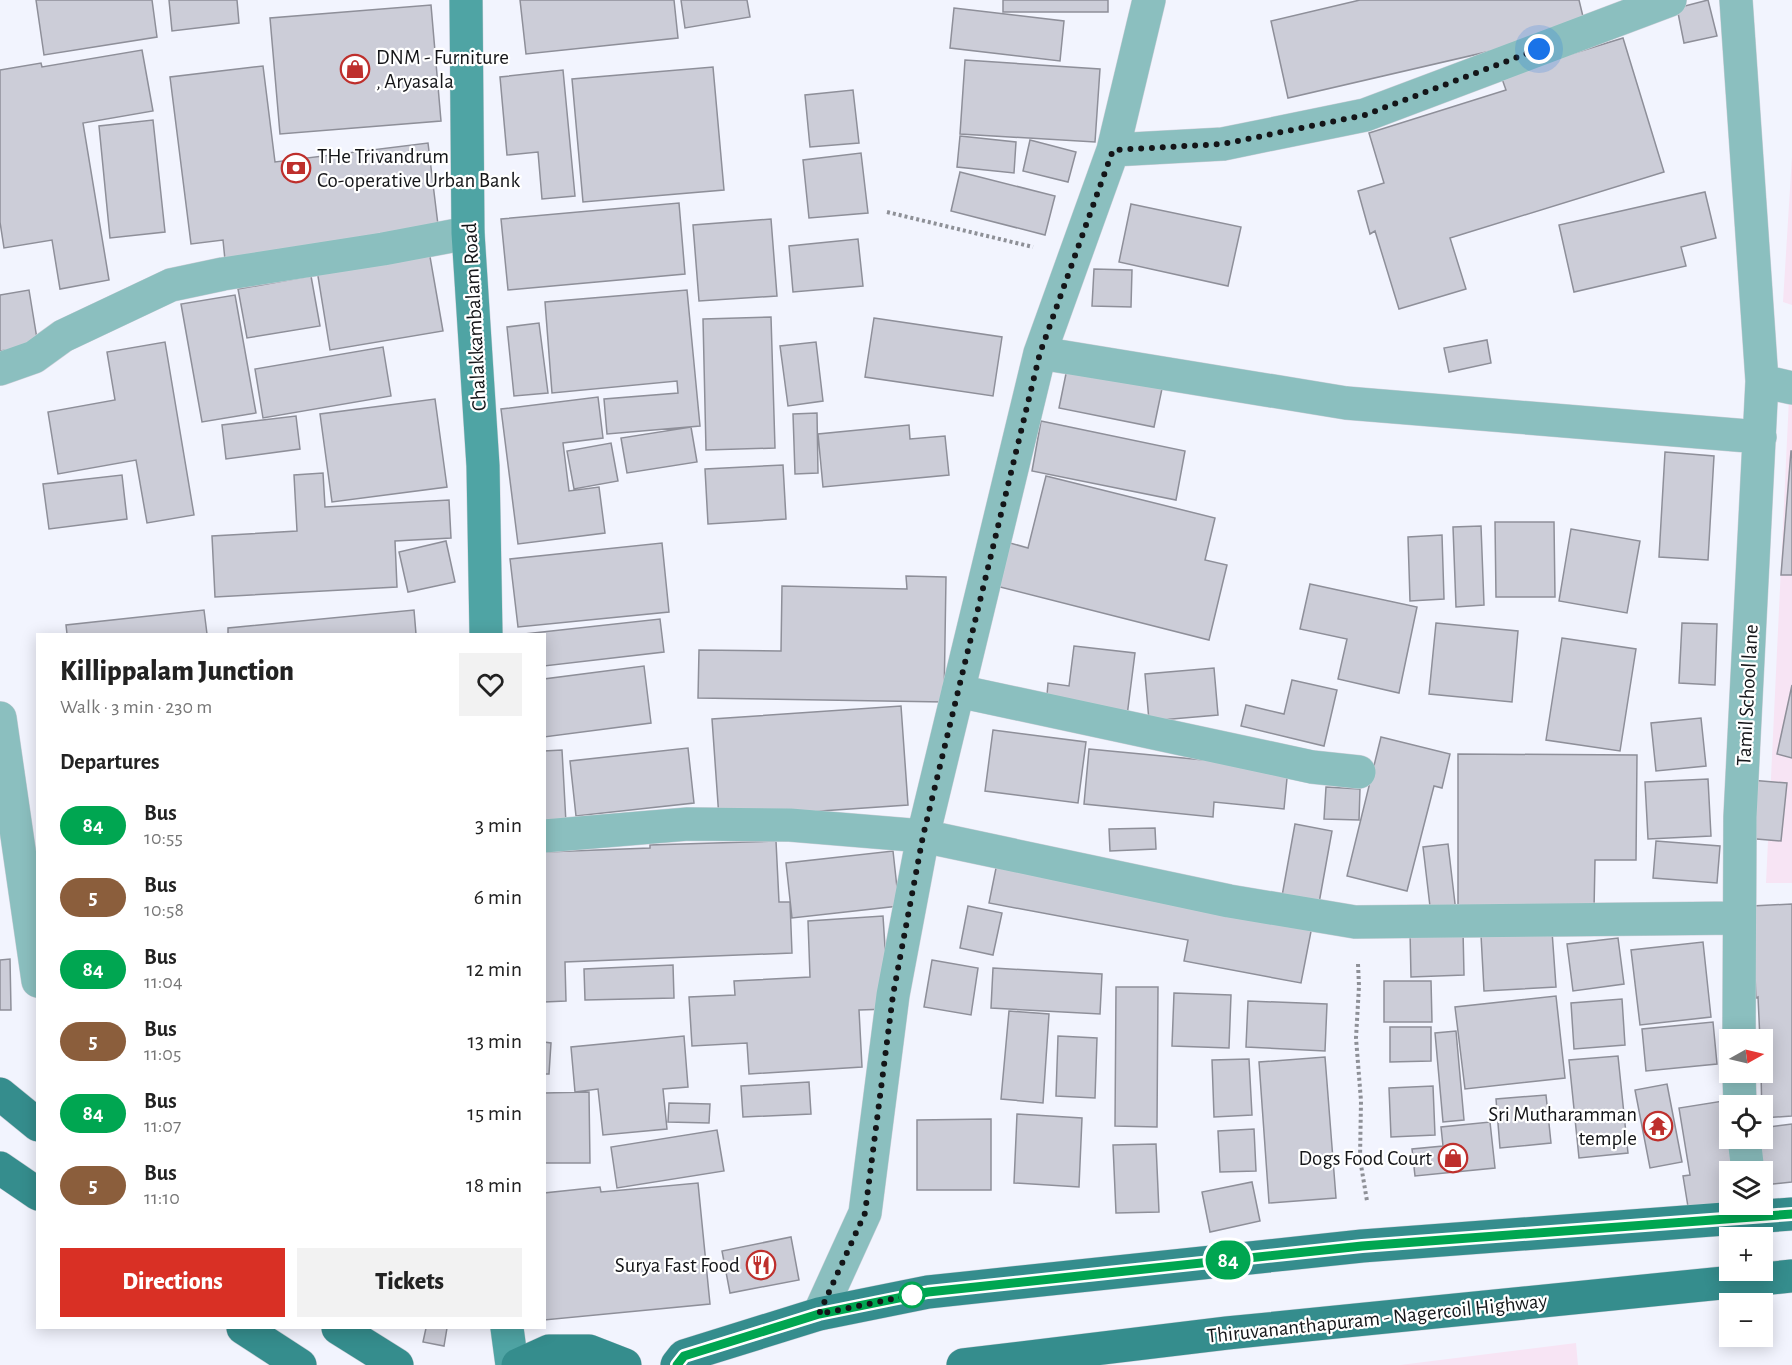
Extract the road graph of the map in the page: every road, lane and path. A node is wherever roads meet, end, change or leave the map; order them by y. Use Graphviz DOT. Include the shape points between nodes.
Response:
graph roads {
  1 [pos="466,0"];
  2 [pos="1149,0"];
  3 [pos="1670,0"];
  4 [pos="1736,0"];
  5 [pos="1113,150"];
  6 [pos="887,212"];
  7 [pos="468,233"];
  8 [pos="1074,257"];
  9 [pos="1040,353"];
  10 [pos="0,369"];
  11 [pos="1777,385"];
  12 [pos="1760,437"];
  13 [pos="486,633"];
  14 [pos="958,691"];
  15 [pos="0,718"];
  16 [pos="1359,771"];
  17 [pos="546,836"];
  18 [pos="923,836"];
  19 [pos="1740,918"];
  20 [pos="1355,922"];
  21 [pos="36,967"];
  22 [pos="1739,1029"];
  23 [pos="0,1094"];
  24 [pos="36,1123"];
  25 [pos="0,1168"];
  26 [pos="36,1193"];
  27 [pos="1773,1213"];
  28 [pos="1719,1214"];
  29 [pos="1792,1214"];
  30 [pos="1362,1246"];
  31 [pos="1792,1276"];
  32 [pos="819,1314"];
  33 [pos="245,1329"];
  34 [pos="340,1329"];
  35 [pos="507,1329"];
  36 [pos="300,1365"];
  37 [pos="397,1365"];
  38 [pos="512,1365"];
  39 [pos="518,1365"];
  40 [pos="625,1365"];
  41 [pos="677,1365"];
  42 [pos="963,1365"];
  1 -- 7 [label="street, Chalakkambalam Road"];
  2 -- 5 [label="street"];
  3 -- 5 [label="street" via="1365,115 1223,144"];
  4 -- 11 [label="street, Tamil School lane"];
  5 -- 8 [label="street"];
  6 -- 8 [label="path"];
  7 -- 10 [label="street" via="171,285 63,336 34,357"];
  7 -- 13 [label="street, Chalakkambalam Road" via="483,466"];
  8 -- 9 [label="street"];
  9 -- 12 [label="street" via="1346,403"];
  9 -- 14 [label="street"];
  11 -- 12 [label="street, Tamil School lane"];
  12 -- 19 [label="street, Tamil School lane" via="1740,817"];
  14 -- 16 [label="street" via="1312,767"];
  14 -- 18 [label="street"];
  15 -- 21 [label="street"];
  17 -- 18 [label="street" via="688,824 790,825"];
  18 -- 20 [label="street" via="1229,901"];
  18 -- 32 [label="street" via="893,995 865,1213"];
  19 -- 20 [label="street"];
  19 -- 22 [label="street, Tamil School lane"];
  20 -- 30 [label="path" via="1360,1159 1369,1211"];
  23 -- 24 [label="main road"];
  25 -- 26 [label="main road"];
  27 -- 29 [label="main road"];
  28 -- 30 [label="main road"];
  30 -- 32 [label="main road" via="928,1292"];
  31 -- 42 [label="main road, Thiruvananthapuram - Nagercoil Highway" via="1227,1333"];
  32 -- 41 [label="main road" via="684,1356"];
  33 -- 36 [label="main road"];
  34 -- 37 [label="main road"];
  35 -- 38 [label="street"];
  39 -- 40 [label="main road" via="549,1352 589,1351"];
}
